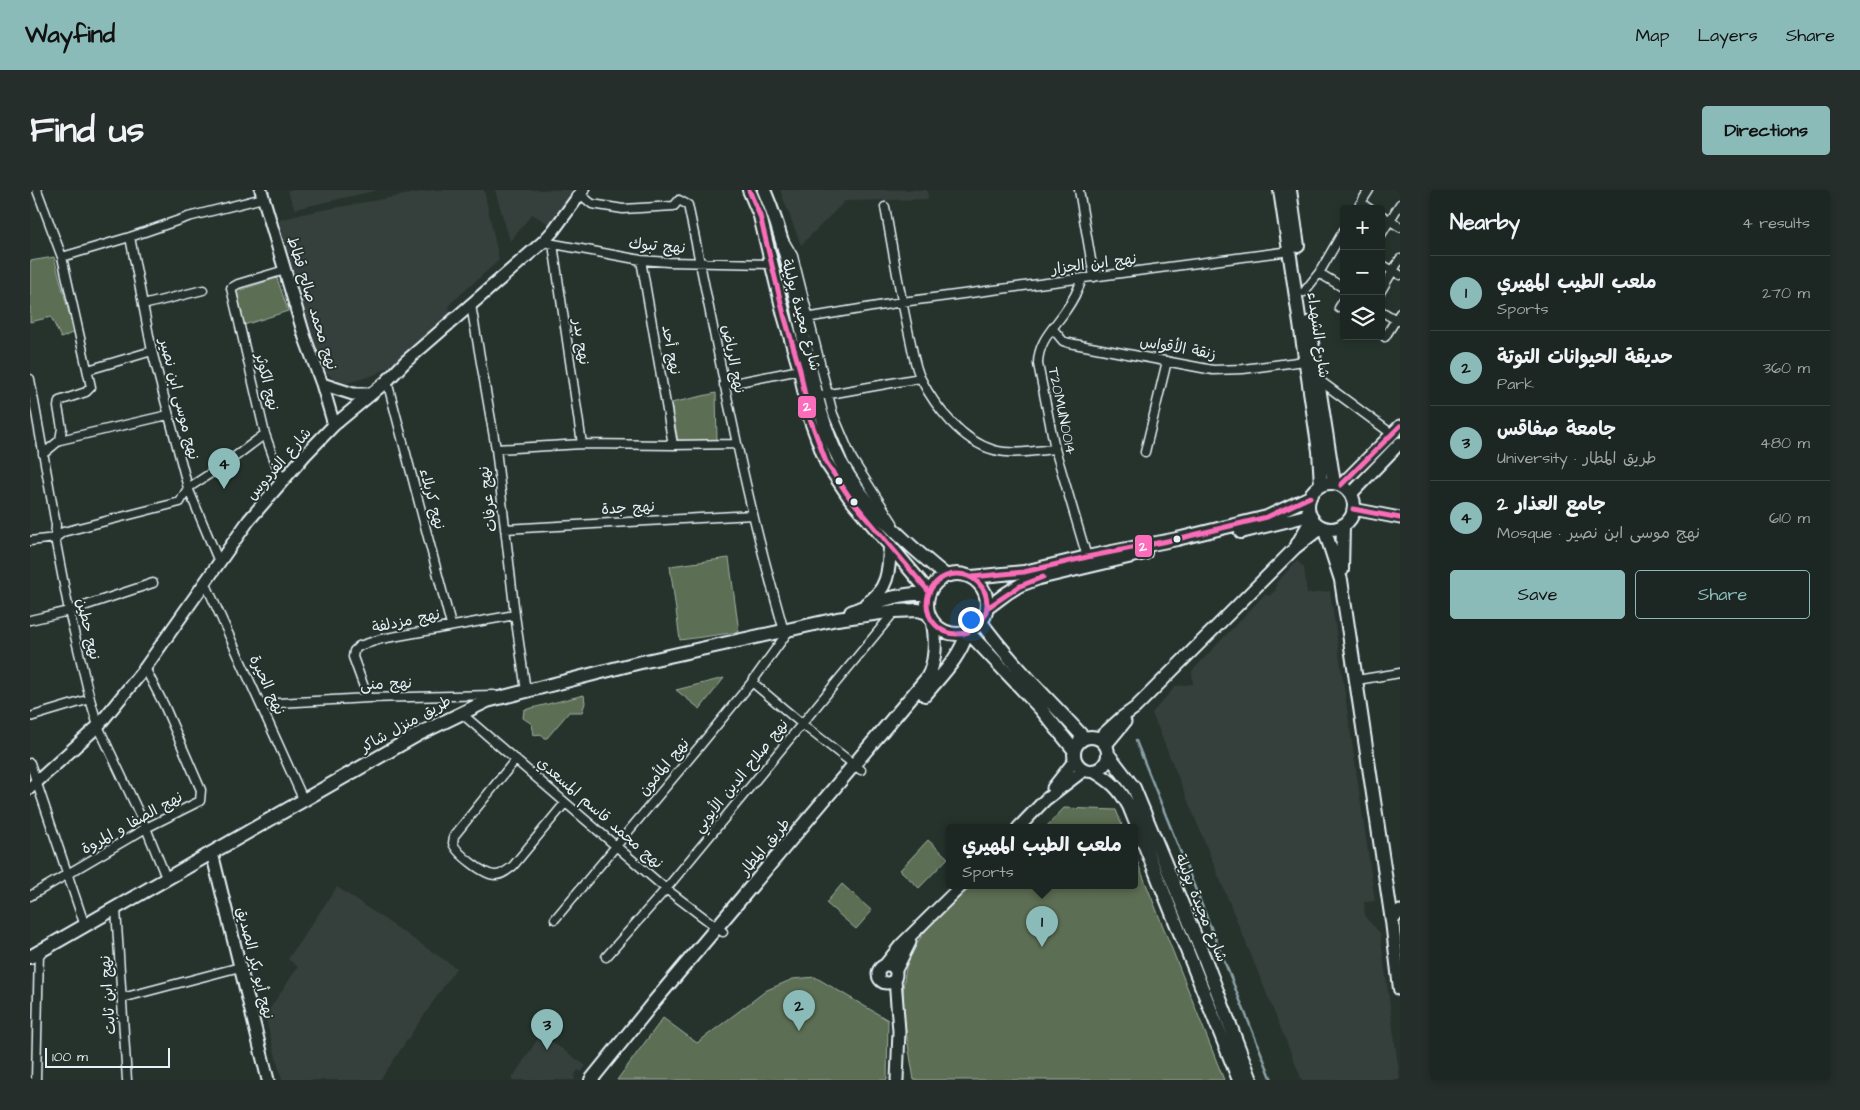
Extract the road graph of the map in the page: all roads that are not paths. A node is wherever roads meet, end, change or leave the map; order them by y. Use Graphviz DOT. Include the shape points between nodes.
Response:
graph roads {
  1 [pos="37,190"];
  2 [pos="749,190"];
  3 [pos="764,190"];
  4 [pos="1079,190"];
  5 [pos="1280,190"];
  6 [pos="1290,190"];
  7 [pos="1369,190"];
  8 [pos="581,192"];
  9 [pos="262,194"];
  10 [pos="1400,204"];
  11 [pos="1360,205"];
  12 [pos="885,207"];
  13 [pos="1385,218"];
  14 [pos="1390,221"];
  15 [pos="1400,227"];
  16 [pos="1385,229"];
  17 [pos="130,237"];
  18 [pos="1340,242"];
  19 [pos="548,243"];
  20 [pos="1290,251"];
  21 [pos="62,257"];
  22 [pos="1400,259"];
  23 [pos="641,260"];
  24 [pos="701,263"];
  25 [pos="771,264"];
  26 [pos="1385,266"];
  27 [pos="285,270"];
  28 [pos="1319,273"];
  29 [pos="1397,273"];
  30 [pos="1094,277"];
  31 [pos="1082,279"];
  32 [pos="1340,286"];
  33 [pos="1385,286"];
  34 [pos="203,290"];
  35 [pos="1304,292"];
  36 [pos="902,302"];
  37 [pos="143,305"];
  38 [pos="471,305"];
  39 [pos="1385,313"];
  40 [pos="805,318"];
  41 [pos="1399,318"];
  42 [pos="1053,329"];
  43 [pos="1385,337"];
  44 [pos="152,351"];
  45 [pos="1167,361"];
  46 [pos="1305,361"];
  47 [pos="88,370"];
  48 [pos="800,370"];
  49 [pos="30,378"];
  50 [pos="920,378"];
  51 [pos="1317,379"];
  52 [pos="387,380"];
  53 [pos="322,384"];
  54 [pos="724,385"];
  55 [pos="370,394"];
  56 [pos="822,396"];
  57 [pos="168,415"];
  58 [pos="334,425"];
  59 [pos="1396,430"];
  60 [pos="265,434"];
  61 [pos="60,440"];
  62 [pos="1400,443"];
  63 [pos="582,444"];
  64 [pos="737,444"];
  65 [pos="673,445"];
  66 [pos="496,449"];
  67 [pos="1054,449"];
  68 [pos="1146,452"];
  69 [pos="43,454"];
  70 [pos="282,481"];
  71 [pos="1332,484"];
  72 [pos="188,488"];
  73 [pos="1351,494"];
  74 [pos="1310,497"];
  75 [pos="1353,509"];
  76 [pos="753,515"];
  77 [pos="1400,518"];
  78 [pos="1317,522"];
  79 [pos="1343,525"];
  80 [pos="505,529"];
  81 [pos="55,538"];
  82 [pos="30,541"];
  83 [pos="890,547"];
  84 [pos="1087,557"];
  85 [pos="219,562"];
  86 [pos="946,575"];
  87 [pos="972,577"];
  88 [pos="1341,580"];
  89 [pos="205,582"];
  90 [pos="153,584"];
  91 [pos="928,593"];
  92 [pos="861,608"];
  93 [pos="987,608"];
  94 [pos="69,611"];
  95 [pos="895,611"];
  96 [pos="515,615"];
  97 [pos="930,618"];
  98 [pos="837,619"];
  99 [pos="30,620"];
  100 [pos="981,622"];
  101 [pos="451,625"];
  102 [pos="787,630"];
  103 [pos="967,632"];
  104 [pos="146,668"];
  105 [pos="1400,673"];
  106 [pos="1357,680"];
  107 [pos="752,682"];
  108 [pos="526,691"];
  109 [pos="512,695"];
  110 [pos="368,698"];
  111 [pos="90,699"];
  112 [pos="261,704"];
  113 [pos="461,712"];
  114 [pos="30,717"];
  115 [pos="802,724"];
  116 [pos="98,726"];
  117 [pos="1084,738"];
  118 [pos="1104,746"];
  119 [pos="1074,755"];
  120 [pos="516,759"];
  121 [pos="30,763"];
  122 [pos="858,767"];
  123 [pos="1089,770"];
  124 [pos="34,785"];
  125 [pos="304,800"];
  126 [pos="1045,800"];
  127 [pos="566,803"];
  128 [pos="1022,824"];
  129 [pos="1136,824"];
  130 [pos="146,828"];
  131 [pos="1138,828"];
  132 [pos="617,845"];
  133 [pos="212,853"];
  134 [pos="68,875"];
  135 [pos="167,880"];
  136 [pos="666,889"];
  137 [pos="958,889"];
  138 [pos="30,896"];
  139 [pos="116,909"];
  140 [pos="1396,916"];
  141 [pos="555,919"];
  142 [pos="86,926"];
  143 [pos="720,929"];
  144 [pos="34,954"];
  145 [pos="606,957"];
  146 [pos="240,968"];
  147 [pos="892,971"];
  148 [pos="882,982"];
  149 [pos="1400,985"];
  150 [pos="1400,989"];
  151 [pos="122,998"];
  152 [pos="898,1018"];
  153 [pos="36,1080"];
  154 [pos="127,1080"];
  155 [pos="268,1080"];
  156 [pos="591,1080"];
  157 [pos="602,1080"];
  158 [pos="897,1080"];
  159 [pos="1239,1080"];
  160 [pos="1252,1080"];
  1 -- 21 [label="street"];
  2 -- 25 [label="main road, شارع مجيدة بوليلة" via="760,216"];
  3 -- 40 [label="main road, شارع مجيدة بوليلة"];
  4 -- 30 [label="street"];
  5 -- 20 [label="main road, شارع الشهداء"];
  6 -- 35 [label="main road, شارع الشهداء"];
  7 -- 11 [label="street"];
  8 -- 19 [label="street, شارع الفردوس"];
  8 -- 24 [label="street, نهج الرياض" via="592,204 623,209 674,206 679,200 685,202"];
  9 -- 17 [label="street"];
  9 -- 27 [label="street, نهج محمد صالح قطاط"];
  10 -- 14 [label="street"];
  12 -- 36 [label="street"];
  13 -- 14 [label="street"];
  14 -- 15 [label="street"];
  14 -- 16 [label="street"];
  17 -- 21 [label="street"];
  17 -- 37 [label="street, نهج موسى ابن نصير"];
  18 -- 28 [label="street"];
  19 -- 23 [label="street, نهج تبوك"];
  19 -- 38 [label="street, شارع الفردوس"];
  19 -- 63 [label="street, نهج بدر"];
  20 -- 30 [label="street, نهج ابن الجزار"];
  20 -- 46 [label="main road, شارع الشهداء"];
  21 -- 47 [label="street"];
  22 -- 29 [label="street"];
  23 -- 24 [label="street, نهج تبوك"];
  23 -- 65 [label="street, نهج أحد"];
  24 -- 25 [label="street, نهج تبوك"];
  24 -- 54 [label="street, نهج الرياض"];
  25 -- 48 [label="main road, شارع مجيدة بوليلة"];
  26 -- 29 [label="street"];
  27 -- 53 [label="street, نهج محمد صالح قطاط"];
  27 -- 60 [label="street, نهج الكوثر" via="231,288"];
  28 -- 32 [label="street"];
  28 -- 35 [label="street"];
  29 -- 33 [label="street"];
  30 -- 31 [label="street, نهج ابن الجزار"];
  31 -- 36 [label="street, نهج ابن الجزار"];
  31 -- 42 [label="street, T20MUN0014"];
  34 -- 37 [label="street"];
  35 -- 51 [label="main road, شارع الشهداء"];
  36 -- 40 [label="street, نهج ابن الجزار"];
  36 -- 50 [label="street"];
  37 -- 44 [label="street, نهج موسى ابن نصير"];
  38 -- 52 [label="street, شارع الفردوس"];
  38 -- 66 [label="street, نهج عرفات"];
  39 -- 41 [label="street"];
  40 -- 56 [label="main road, شارع مجيدة بوليلة"];
  41 -- 43 [label="street"];
  42 -- 45 [label="street, زنقة الأقواس" via="1069,343"];
  42 -- 67 [label="street, T20MUN0014" via="1040,348 1038,364"];
  44 -- 47 [label="street"];
  44 -- 57 [label="street, نهج موسى ابن نصير"];
  45 -- 46 [label="street, زنقة الأقواس" via="1221,370"];
  45 -- 68 [label="street"];
  46 -- 71 [label="main road, شارع الشهداء" via="1320,451"];
  47 -- 61 [label="street" via="91,386 86,392 59,401"];
  48 -- 54 [label="street"];
  48 -- 83 [label="main road, شارع مجيدة بوليلة" via="810,416 826,462"];
  49 -- 69 [label="street, نهج حطين"];
  50 -- 56 [label="street"];
  50 -- 67 [label="street" via="952,422 983,446 1003,452"];
  51 -- 59 [label="street"];
  51 -- 71 [label="main road, شارع الشهداء"];
  52 -- 55 [label="street, شارع الفردوس"];
  52 -- 101 [label="street, نهج كربلاء"];
  53 -- 55 [label="street" via="354,394"];
  53 -- 58 [label="street, نهج محمد صالح قطاط"];
  54 -- 64 [label="street, نهج الرياض"];
  55 -- 58 [label="street, شارع الفردوس"];
  56 -- 86 [label="main road, شارع مجيدة بوليلة" via="827,431 852,479 879,514 918,553"];
  57 -- 61 [label="street"];
  57 -- 72 [label="street, نهج موسى ابن نصير"];
  58 -- 70 [label="street, شارع الفردوس"];
  59 -- 71 [label="street"];
  60 -- 70 [label="street, نهج الكوثر"];
  60 -- 72 [label="street"];
  61 -- 69 [label="street"];
  62 -- 73 [label="street"];
  63 -- 65 [label="street"];
  63 -- 66 [label="street"];
  64 -- 65 [label="street"];
  64 -- 76 [label="street, نهج الرياض"];
  66 -- 80 [label="street, نهج عرفات"];
  67 -- 84 [label="street, T20MUN0014"];
  69 -- 81 [label="street, نهج حطين" via="56,525"];
  70 -- 85 [label="street, شارع الفردوس"];
  71 -- 73 [label="main road"];
  71 -- 74 [label="main road" via="1314,490"];
  72 -- 81 [label="street" via="180,502 63,532"];
  72 -- 85 [label="street, نهج موسى ابن نصير"];
  73 -- 75 [label="main road"];
  74 -- 78 [label="main road" via="1308,510"];
  74 -- 84 [label="main road" via="1250,521"];
  75 -- 77 [label="street"];
  75 -- 79 [label="main road"];
  76 -- 80 [label="street, نهج جدة"];
  76 -- 102 [label="street, نهج الرياض"];
  78 -- 79 [label="main road" via="1330,529"];
  78 -- 88 [label="main road"];
  78 -- 93 [label="main road" via="1039,578 1007,593"];
  78 -- 118 [label="street" via="1305,527 1295,548 1135,708"];
  79 -- 88 [label="main road"];
  80 -- 96 [label="street, نهج عرفات"];
  81 -- 82 [label="street"];
  81 -- 94 [label="street, نهج حطين"];
  83 -- 91 [label="main road, شارع مجيدة بوليلة"];
  83 -- 92 [label="main road" via="889,571 883,589"];
  84 -- 87 [label="main road" via="1024,572"];
  85 -- 89 [label="street, شارع الفردوس"];
  86 -- 87 [label="main road" via="959,573"];
  86 -- 91 [label="main road" via="938,579"];
  87 -- 93 [label="main road" via="984,590"];
  88 -- 106 [label="main road"];
  89 -- 104 [label="street, شارع الفردوس"];
  89 -- 112 [label="street, نهج الحيرة"];
  90 -- 94 [label="street"];
  91 -- 92 [label="main road, طريق منزل شاكر" via="904,595"];
  91 -- 97 [label="main road" via="926,604"];
  92 -- 98 [label="main road, طريق منزل شاكر"];
  93 -- 100 [label="main road"];
  94 -- 99 [label="street"];
  94 -- 111 [label="street, نهج حطين"];
  95 -- 97 [label="main road, طريق منزل شاكر" via="918,610"];
  95 -- 98 [label="main road, طريق منزل شاكر"];
  95 -- 115 [label="street, نهج صلاح الدين الأيوبي"];
  96 -- 101 [label="street, نهج مزدلفة"];
  96 -- 108 [label="street, نهج عرفات"];
  97 -- 103 [label="main road" via="948,633"];
  97 -- 122 [label="main road, طريق المطار" via="934,647 927,678"];
  98 -- 102 [label="main road, طريق منزل شاكر"];
  100 -- 103 [label="main road"];
  100 -- 117 [label="main road" via="1029,682"];
  101 -- 110 [label="street, نهج مزدلفة" via="359,646 353,657"];
  102 -- 107 [label="street, نهج المأمون"];
  102 -- 108 [label="main road, طريق منزل شاكر"];
  103 -- 119 [label="main road, شارع مجيدة بوليلة" via="1040,708"];
  103 -- 122 [label="main road, طريق المطار" via="957,656"];
  104 -- 116 [label="street, شارع الفردوس"];
  104 -- 130 [label="street, نهج الصفا و المروة" via="201,790 200,801"];
  105 -- 106 [label="street"];
  106 -- 140 [label="main road"];
  107 -- 115 [label="street"];
  107 -- 132 [label="street, نهج المأمون"];
  108 -- 109 [label="main road, طريق منزل شاكر"];
  109 -- 110 [label="street, نهج منى"];
  109 -- 113 [label="main road, طريق منزل شاكر"];
  110 -- 112 [label="street, نهج منى"];
  111 -- 114 [label="street"];
  111 -- 116 [label="street, نهج حطين"];
  112 -- 125 [label="street, نهج الحيرة"];
  113 -- 120 [label="street, نهج محمد قاسم المسعدي"];
  113 -- 125 [label="main road, طريق منزل شاكر"];
  115 -- 122 [label="street"];
  115 -- 136 [label="street, نهج صلاح الدين الأيوبي"];
  116 -- 124 [label="street, شارع الفردوس"];
  116 -- 130 [label="street, نهج حطين"];
  117 -- 118 [label="main road" via="1089,736"];
  117 -- 119 [label="main road" via="1076,745"];
  118 -- 123 [label="main road" via="1105,763"];
  118 -- 160 [label="main road, شارع مجيدة بوليلة" via="1134,788"];
  119 -- 123 [label="main road, شارع مجيدة بوليلة"];
  119 -- 126 [label="street"];
  120 -- 127 [label="street, نهج محمد قاسم المسعدي"];
  120 -- 127 [label="street" via="454,836 453,843 459,853 488,874 506,872"];
  121 -- 124 [label="street"];
  122 -- 143 [label="main road, طريق المطار"];
  123 -- 126 [label="street"];
  123 -- 129 [label="main road, شارع مجيدة بوليلة" via="1120,789"];
  124 -- 134 [label="street"];
  125 -- 133 [label="main road, طريق منزل شاكر"];
  126 -- 128 [label="street"];
  127 -- 132 [label="street, نهج محمد قاسم المسعدي"];
  130 -- 134 [label="street, نهج الصفا و المروة"];
  130 -- 135 [label="street, نهج حطين"];
  131 -- 159 [label="main road, شارع مجيدة بوليلة"];
  132 -- 136 [label="street, نهج محمد قاسم المسعدي"];
  132 -- 141 [label="street, نهج المأمون"];
  133 -- 135 [label="main road, طريق منزل شاكر"];
  133 -- 146 [label="street, نهج أبو بكر الصديق"];
  134 -- 138 [label="street, نهج الصفا و المروة"];
  134 -- 142 [label="street"];
  135 -- 139 [label="main road, طريق منزل شاكر"];
  136 -- 143 [label="street, نهج محمد قاسم المسعدي"];
  136 -- 145 [label="street, نهج صلاح الدين الأيوبي"];
  137 -- 147 [label="street" via="901,944"];
  139 -- 142 [label="main road, طريق منزل شاكر"];
  139 -- 151 [label="street, نهج ابن ثابت"];
  140 -- 149 [label="main road"];
  142 -- 144 [label="main road, طريق منزل شاكر"];
  143 -- 156 [label="main road, طريق المطار"];
  143 -- 157 [label="main road, طريق المطار"];
  144 -- 153 [label="street"];
  146 -- 151 [label="street"];
  146 -- 155 [label="street, نهج أبو بكر الصديق"];
  147 -- 148 [label="street" via="890,982"];
  147 -- 148 [label="street" via="880,968 878,974"];
  147 -- 152 [label="street"];
  148 -- 152 [label="street"];
  149 -- 150 [label="main road"];
  151 -- 154 [label="street, نهج ابن ثابت"];
  152 -- 158 [label="street"];
}
